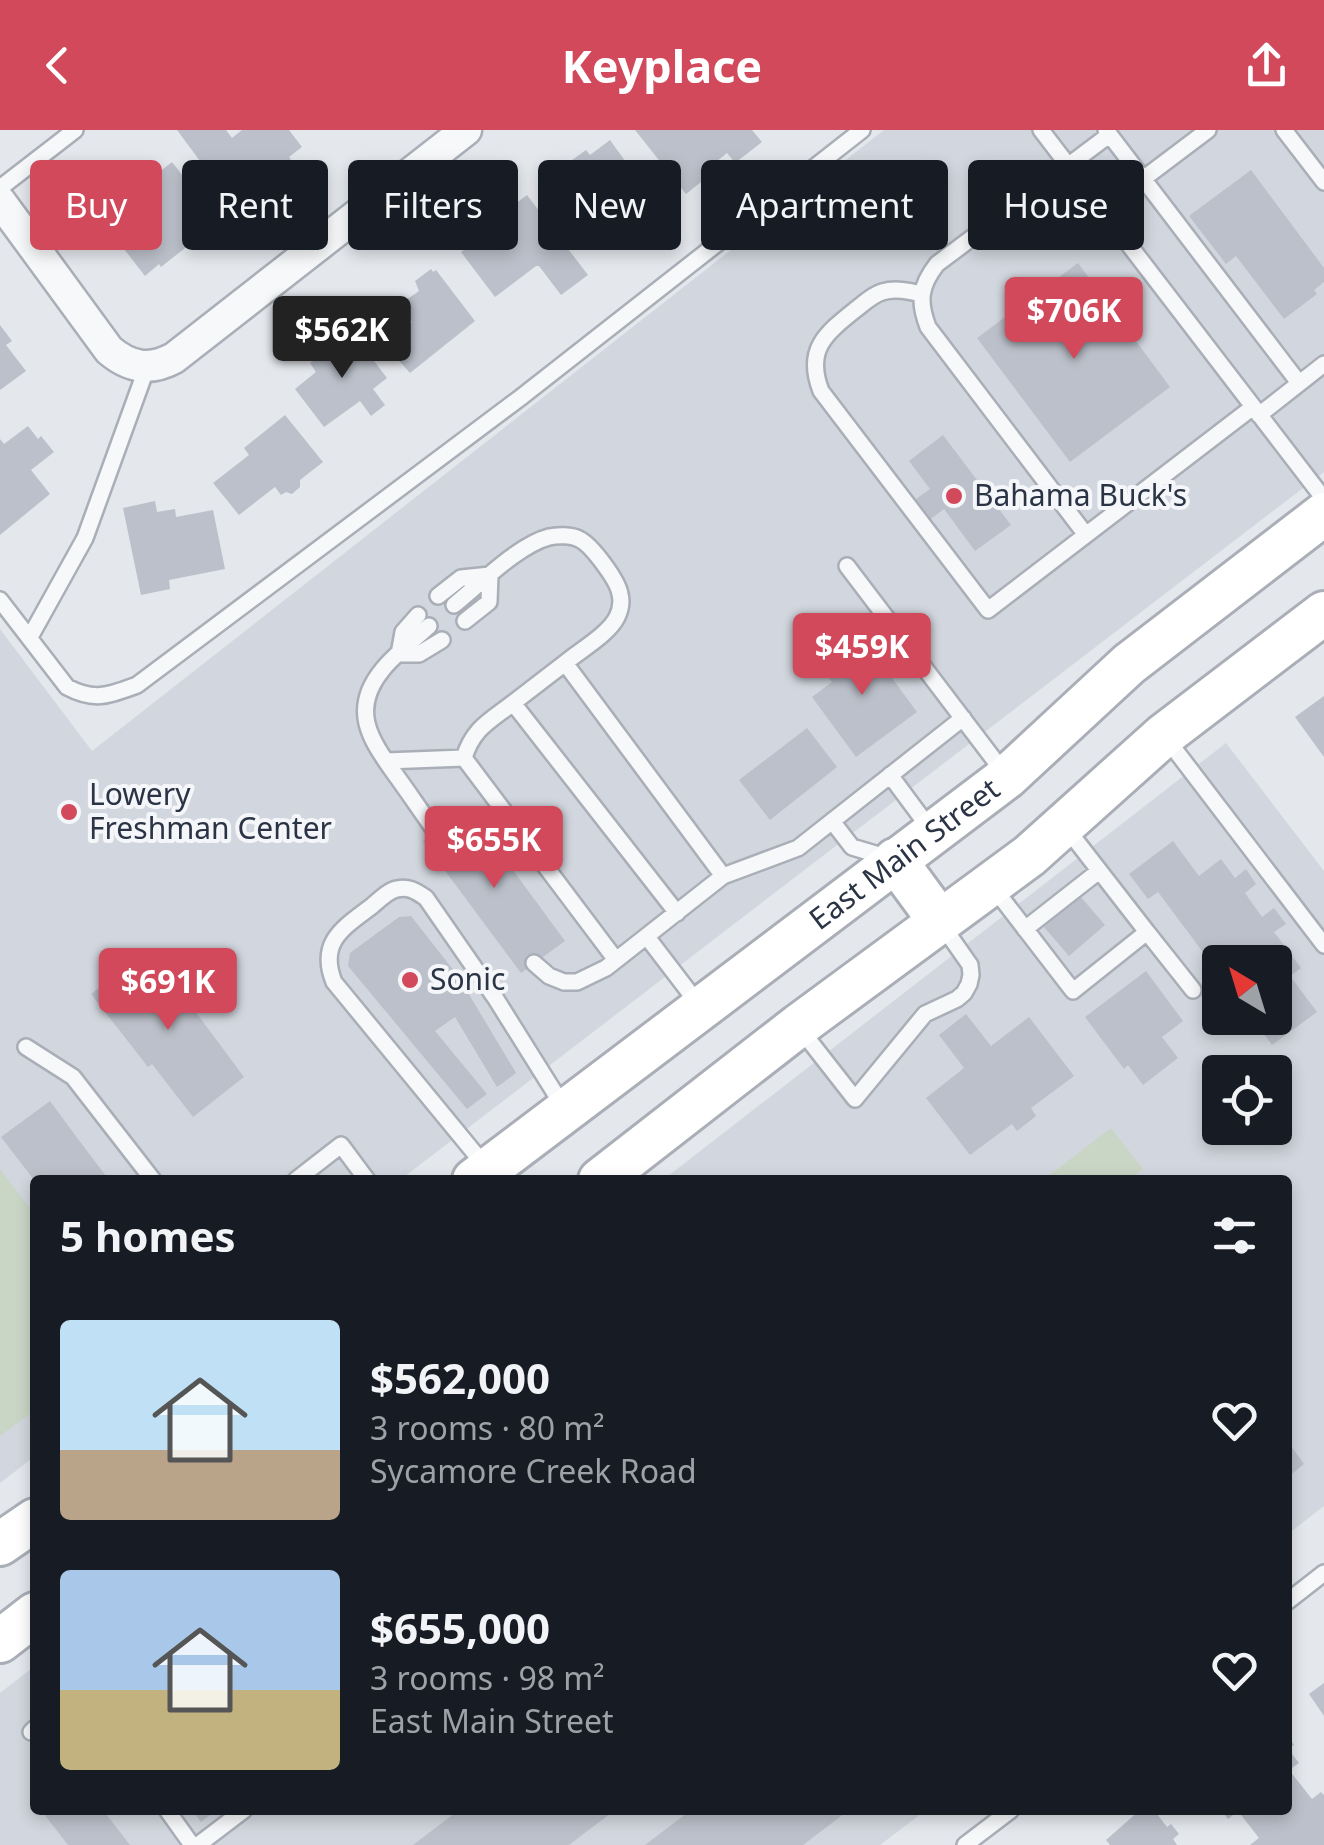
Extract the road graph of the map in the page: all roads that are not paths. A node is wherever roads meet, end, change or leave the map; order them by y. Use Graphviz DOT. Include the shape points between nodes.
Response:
graph roads {
  1 [pos="75,130"];
  2 [pos="466,130"];
  3 [pos="862,130"];
  4 [pos="1041,130"];
  5 [pos="1208,130"];
  6 [pos="1284,130"];
  7 [pos="1107,132"];
  8 [pos="1064,160"];
  9 [pos="1077,160"];
  10 [pos="1129,160"];
  11 [pos="1144,180"];
  12 [pos="1324,182"];
  13 [pos="0,188"];
  14 [pos="0,201"];
  15 [pos="968,241"];
  16 [pos="1133,250"];
  17 [pos="922,294"];
  18 [pos="1324,364"];
  19 [pos="147,367"];
  20 [pos="1299,383"];
  21 [pos="1256,411"];
  22 [pos="1324,499"];
  23 [pos="1324,514"];
  24 [pos="1086,535"];
  25 [pos="847,566"];
  26 [pos="490,575"];
  27 [pos="438,596"];
  28 [pos="0,600"];
  29 [pos="454,605"];
  30 [pos="1324,612"];
  31 [pos="424,620"];
  32 [pos="465,621"];
  33 [pos="30,637"];
  34 [pos="442,640"];
  35 [pos="399,654"];
  36 [pos="565,663"];
  37 [pos="513,703"];
  38 [pos="963,718"];
  39 [pos="1164,735"];
  40 [pos="464,758"];
  41 [pos="386,761"];
  42 [pos="890,775"];
  43 [pos="1007,777"];
  44 [pos="832,821"];
  45 [pos="1064,825"];
  46 [pos="436,832"];
  47 [pos="932,832"];
  48 [pos="895,860"];
  49 [pos="1099,871"];
  50 [pos="723,876"];
  51 [pos="990,884"];
  52 [pos="677,913"];
  53 [pos="939,920"];
  54 [pos="1024,928"];
  55 [pos="1147,932"];
  56 [pos="647,937"];
  57 [pos="1324,945"];
  58 [pos="616,960"];
  59 [pos="534,963"];
  60 [pos="1193,990"];
  61 [pos="700,1007"];
  62 [pos="798,1026"];
  63 [pos="26,1048"];
  64 [pos="566,1110"];
  65 [pos="481,1174"];
  66 [pos="149,1175"];
  67 [pos="303,1175"];
  68 [pos="364,1175"];
  69 [pos="606,1175"];
  70 [pos="30,1523"];
  71 [pos="0,1544"];
  72 [pos="1324,1573"];
  73 [pos="1292,1597"];
  74 [pos="30,1618"];
  75 [pos="0,1641"];
  76 [pos="171,1815"];
  77 [pos="237,1815"];
  78 [pos="1004,1815"];
  79 [pos="195,1845"];
  80 [pos="965,1845"];
  1 -- 13 [label="lane"];
  2 -- 19 [label="street" via="174,358"];
  3 -- 33 [label="lane" via="137,685 105,697 79,694"];
  4 -- 8 [label="lane"];
  5 -- 11 [label="lane"];
  6 -- 12 [label="lane"];
  7 -- 9 [label="lane"];
  7 -- 10 [label="lane"];
  11 -- 20 [label="lane"];
  14 -- 19 [label="street" via="109,350"];
  15 -- 17 [label="lane" via="937,264"];
  16 -- 21 [label="lane"];
  17 -- 24 [label="lane" via="928,327"];
  17 -- 24 [label="lane" via="884,291 830,330 815,359 822,391 988,610"];
  18 -- 20 [label="lane"];
  19 -- 33 [label="lane" via="86,538"];
  20 -- 21 [label="lane"];
  21 -- 22 [label="lane"];
  21 -- 24 [label="lane"];
  23 -- 43 [label="main road, East Main Street" via="1130,664"];
  25 -- 38 [label="lane"];
  26 -- 27 [label="lane" via="461,578"];
  26 -- 29 [label="lane"];
  26 -- 32 [label="lane" via="489,602"];
  26 -- 36 [label="lane" via="549,537 577,537 586,544 612,576 621,604 611,626"];
  28 -- 33 [label="lane"];
  30 -- 39 [label="main road"];
  31 -- 35 [label="lane" via="402,632"];
  34 -- 35 [label="lane" via="419,654"];
  35 -- 41 [label="lane" via="372,686 364,715"];
  36 -- 37 [label="lane"];
  36 -- 50 [label="lane"];
  37 -- 40 [label="lane" via="469,740"];
  37 -- 52 [label="lane"];
  38 -- 42 [label="lane"];
  38 -- 43 [label="lane"];
  39 -- 45 [label="main road"];
  39 -- 57 [label="lane"];
  40 -- 41 [label="lane"];
  40 -- 58 [label="lane"];
  41 -- 46 [label="lane"];
  42 -- 44 [label="lane"];
  42 -- 47 [label="lane"];
  43 -- 47 [label="main road, East Main Street"];
  44 -- 48 [label="lane" via="852,847"];
  44 -- 50 [label="lane" via="798,848"];
  45 -- 49 [label="lane"];
  45 -- 51 [label="main road"];
  47 -- 48 [label="main road, East Main Street"];
  48 -- 53 [label="main road"];
  48 -- 61 [label="main road, East Main Street"];
  49 -- 54 [label="lane"];
  49 -- 55 [label="lane"];
  50 -- 52 [label="lane"];
  51 -- 53 [label="main road"];
  51 -- 54 [label="lane"];
  52 -- 56 [label="lane"];
  53 -- 62 [label="main road"];
  53 -- 62 [label="lane" via="970,965 969,984 957,1000 924,1014 855,1099"];
  54 -- 55 [label="lane" via="1073,990"];
  55 -- 60 [label="lane"];
  56 -- 58 [label="lane"];
  56 -- 61 [label="lane"];
  58 -- 59 [label="lane" via="577,982 549,976"];
  61 -- 64 [label="main road, East Main Street"];
  62 -- 69 [label="main road"];
  63 -- 66 [label="lane" via="74,1077"];
  64 -- 65 [label="main road, East Main Street"];
  64 -- 65 [label="lane" via="440,915 412,889 395,888 339,931 329,969"];
  67 -- 68 [label="lane" via="341,1146"];
  70 -- 71 [label="main road"];
  72 -- 73 [label="lane"];
  74 -- 75 [label="main road"];
  76 -- 79 [label="lane"];
  77 -- 79 [label="lane"];
  78 -- 80 [label="lane"];
}
